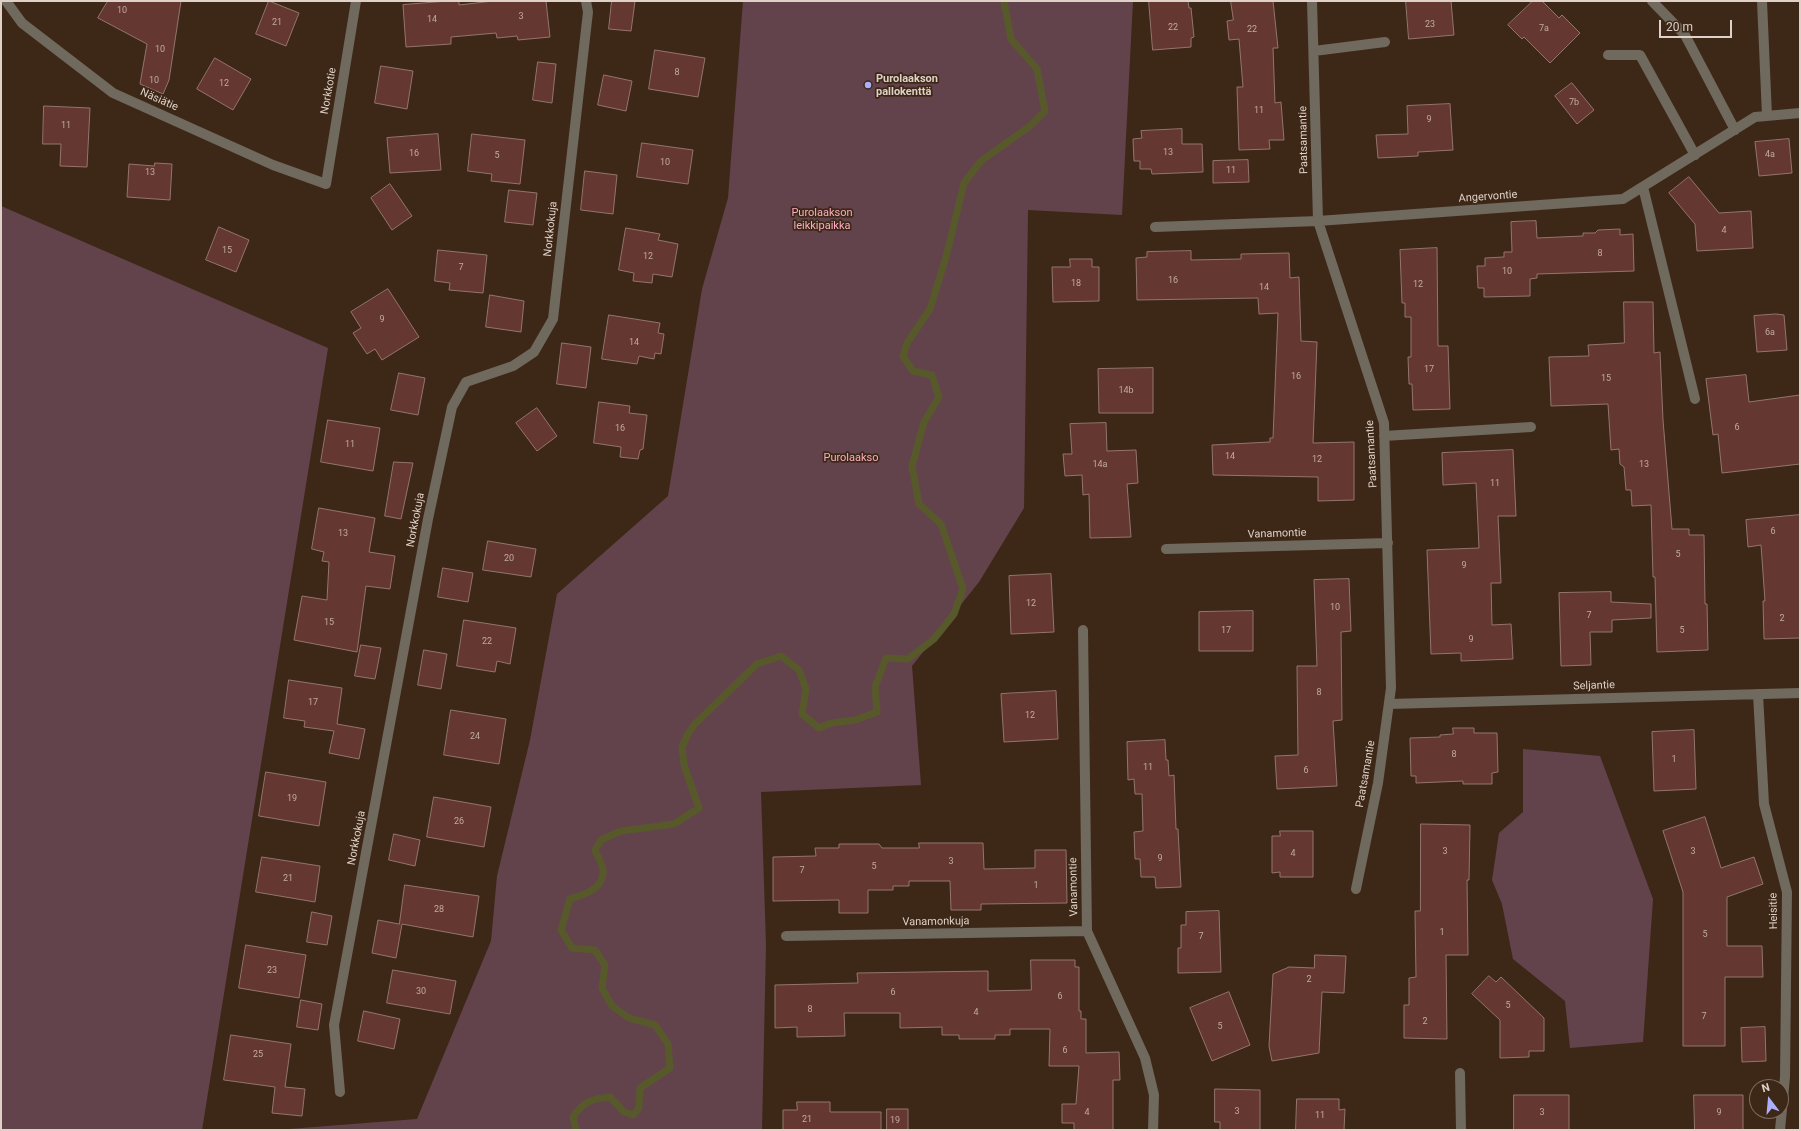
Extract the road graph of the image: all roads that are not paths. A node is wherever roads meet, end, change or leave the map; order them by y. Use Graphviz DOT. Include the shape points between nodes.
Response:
graph roads {
  1 [pos="6,1"];
  2 [pos="356,1"];
  3 [pos="586,1"];
  4 [pos="1312,1"];
  5 [pos="1652,1"];
  6 [pos="1762,1"];
  7 [pos="1385,42"];
  8 [pos="1314,51"];
  9 [pos="1608,55"];
  10 [pos="1800,113"];
  11 [pos="1767,116"];
  12 [pos="1735,130"];
  13 [pos="1695,155"];
  14 [pos="326,184"];
  15 [pos="1643,187"];
  16 [pos="1318,221"];
  17 [pos="1155,227"];
  18 [pos="1695,400"];
  19 [pos="1531,427"];
  20 [pos="1384,436"];
  21 [pos="1388,543"];
  22 [pos="1166,549"];
  23 [pos="1082,630"];
  24 [pos="1800,693"];
  25 [pos="1758,694"];
  26 [pos="1389,704"];
  27 [pos="1356,889"];
  28 [pos="1087,931"];
  29 [pos="786,936"];
  30 [pos="1460,1073"];
  31 [pos="340,1092"];
  32 [pos="1153,1130"];
  33 [pos="1461,1130"];
  34 [pos="1780,1130"];
  1 -- 14 [label="street, Näsiätie" via="22,23 113,92 273,165"];
  2 -- 14 [label="street, Norkkotie"];
  3 -- 31 [label="street, Norkkokuja" via="587,20 553,319 534,352 513,366 466,382 452,407 427,527 334,1026"];
  4 -- 8 [label="street, Paatsamantie"];
  5 -- 12 [label="street" via="1685,35"];
  6 -- 11 [label="street"];
  7 -- 8 [label="street"];
  8 -- 16 [label="street, Paatsamantie"];
  9 -- 13 [label="street" via="1640,55"];
  10 -- 11 [label="street, Angervontie"];
  11 -- 12 [label="street, Angervontie" via="1755,117"];
  12 -- 13 [label="street, Angervontie"];
  13 -- 15 [label="street, Angervontie"];
  15 -- 16 [label="street, Angervontie" via="1623,199"];
  15 -- 18 [label="street"];
  16 -- 17 [label="street, Angervontie"];
  16 -- 20 [label="street, Paatsamantie" via="1384,423"];
  19 -- 20 [label="street"];
  20 -- 21 [label="street, Paatsamantie"];
  21 -- 22 [label="street, Vanamontie"];
  21 -- 26 [label="street, Paatsamantie" via="1391,688"];
  23 -- 28 [label="street, Vanamontie"];
  24 -- 25 [label="street, Seljantie"];
  25 -- 26 [label="street, Seljantie"];
  25 -- 34 [label="street, Heisitie" via="1764,804 1787,892 1785,1077"];
  26 -- 27 [label="street, Paatsamantie" via="1378,783"];
  28 -- 29 [label="street, Vanamonkuja"];
  28 -- 32 [label="street, Vanamontie" via="1145,1058 1154,1095"];
  30 -- 33 [label="street"];
}
